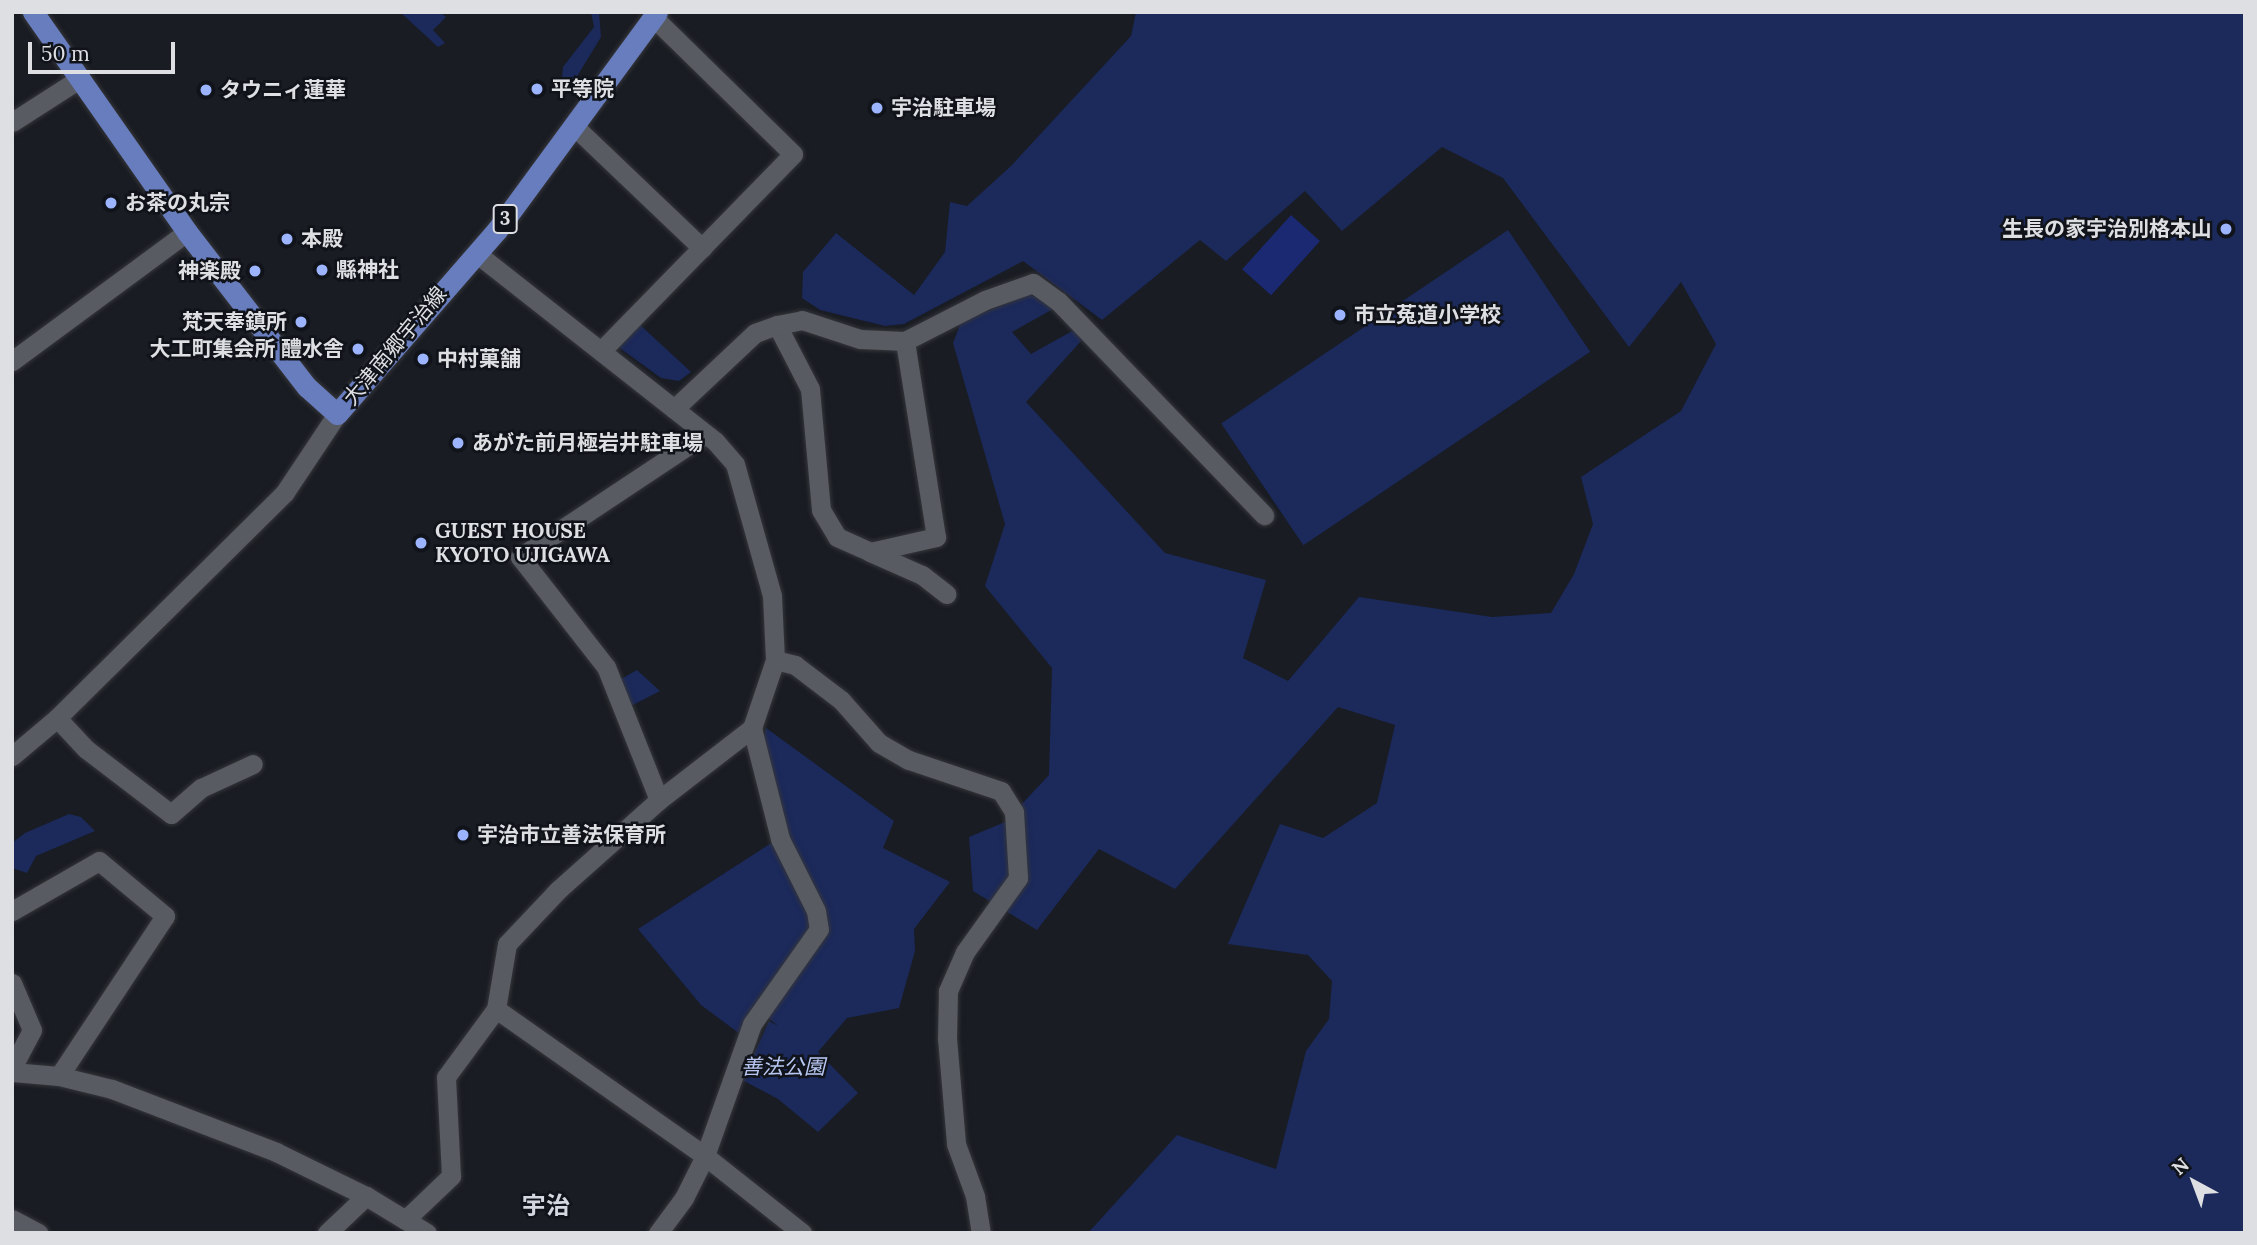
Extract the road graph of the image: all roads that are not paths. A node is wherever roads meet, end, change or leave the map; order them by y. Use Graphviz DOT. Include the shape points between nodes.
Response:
graph roads {
  1 [pos="33,12"];
  2 [pos="655,14"];
  3 [pos="79,79"];
  4 [pos="12,122"];
  5 [pos="576,128"];
  6 [pos="187,232"];
  7 [pos="702,248"];
  8 [pos="476,253"];
  9 [pos="777,324"];
  10 [pos="905,341"];
  11 [pos="601,351"];
  12 [pos="12,361"];
  13 [pos="674,409"];
  14 [pos="337,414"];
  15 [pos="705,434"];
  16 [pos="1264,515"];
  17 [pos="870,552"];
  18 [pos="946,594"];
  19 [pos="775,660"];
  20 [pos="57,718"];
  21 [pos="752,728"];
  22 [pos="12,756"];
  23 [pos="253,764"];
  24 [pos="659,800"];
  25 [pos="12,911"];
  26 [pos="12,983"];
  27 [pos="496,1009"];
  28 [pos="12,1070"];
  29 [pos="59,1076"];
  30 [pos="705,1156"];
  31 [pos="366,1196"];
  32 [pos="12,1219"];
  33 [pos="405,1220"];
  34 [pos="38,1233"];
  35 [pos="327,1233"];
  36 [pos="427,1233"];
  37 [pos="658,1233"];
  38 [pos="802,1233"];
  39 [pos="981,1233"];
  1 -- 3 [label="main road, 大津南郷宇治線"];
  2 -- 5 [label="main road, 大津南郷宇治線 / 3"];
  2 -- 7 [label="street" via="793,154"];
  3 -- 4 [label="street"];
  3 -- 6 [label="main road, 大津南郷宇治線"];
  5 -- 7 [label="street"];
  5 -- 8 [label="main road, 大津南郷宇治線 / 3"];
  6 -- 12 [label="street"];
  6 -- 14 [label="main road, 大津南郷宇治線" via="307,387"];
  7 -- 11 [label="street"];
  8 -- 11 [label="street"];
  8 -- 14 [label="main road, 大津南郷宇治線 / 3"];
  9 -- 10 [label="street" via="802,320 860,339"];
  9 -- 13 [label="street" via="755,333"];
  9 -- 17 [label="street" via="810,389 821,510 837,537"];
  10 -- 16 [label="street" via="985,300 1033,283 1059,302"];
  10 -- 17 [label="street" via="936,537"];
  11 -- 13 [label="street"];
  13 -- 15 [label="street"];
  14 -- 20 [label="street" via="285,492"];
  15 -- 19 [label="street" via="735,464 772,596"];
  15 -- 24 [label="street" via="520,557 606,667"];
  17 -- 18 [label="street" via="922,575"];
  19 -- 21 [label="street"];
  19 -- 39 [label="street" via="795,665 841,700 879,743 909,760 1001,790 1014,813 1018,878 965,952 948,991 956,1144 975,1196"];
  20 -- 22 [label="street"];
  20 -- 23 [label="street" via="86,749 171,814 201,788"];
  21 -- 24 [label="street"];
  21 -- 30 [label="street" via="780,839 816,911 819,929 752,1024"];
  24 -- 27 [label="street" via="558,890 507,944"];
  25 -- 29 [label="street" via="99,862 164,916"];
  26 -- 28 [label="street" via="32,1030"];
  27 -- 30 [label="street"];
  27 -- 33 [label="street" via="446,1077 451,1176"];
  28 -- 29 [label="street"];
  29 -- 31 [label="street" via="112,1089 276,1152"];
  30 -- 37 [label="street" via="684,1198"];
  30 -- 38 [label="street"];
  31 -- 33 [label="street"];
  31 -- 35 [label="street"];
  32 -- 34 [label="street"];
  33 -- 36 [label="street"];
}
